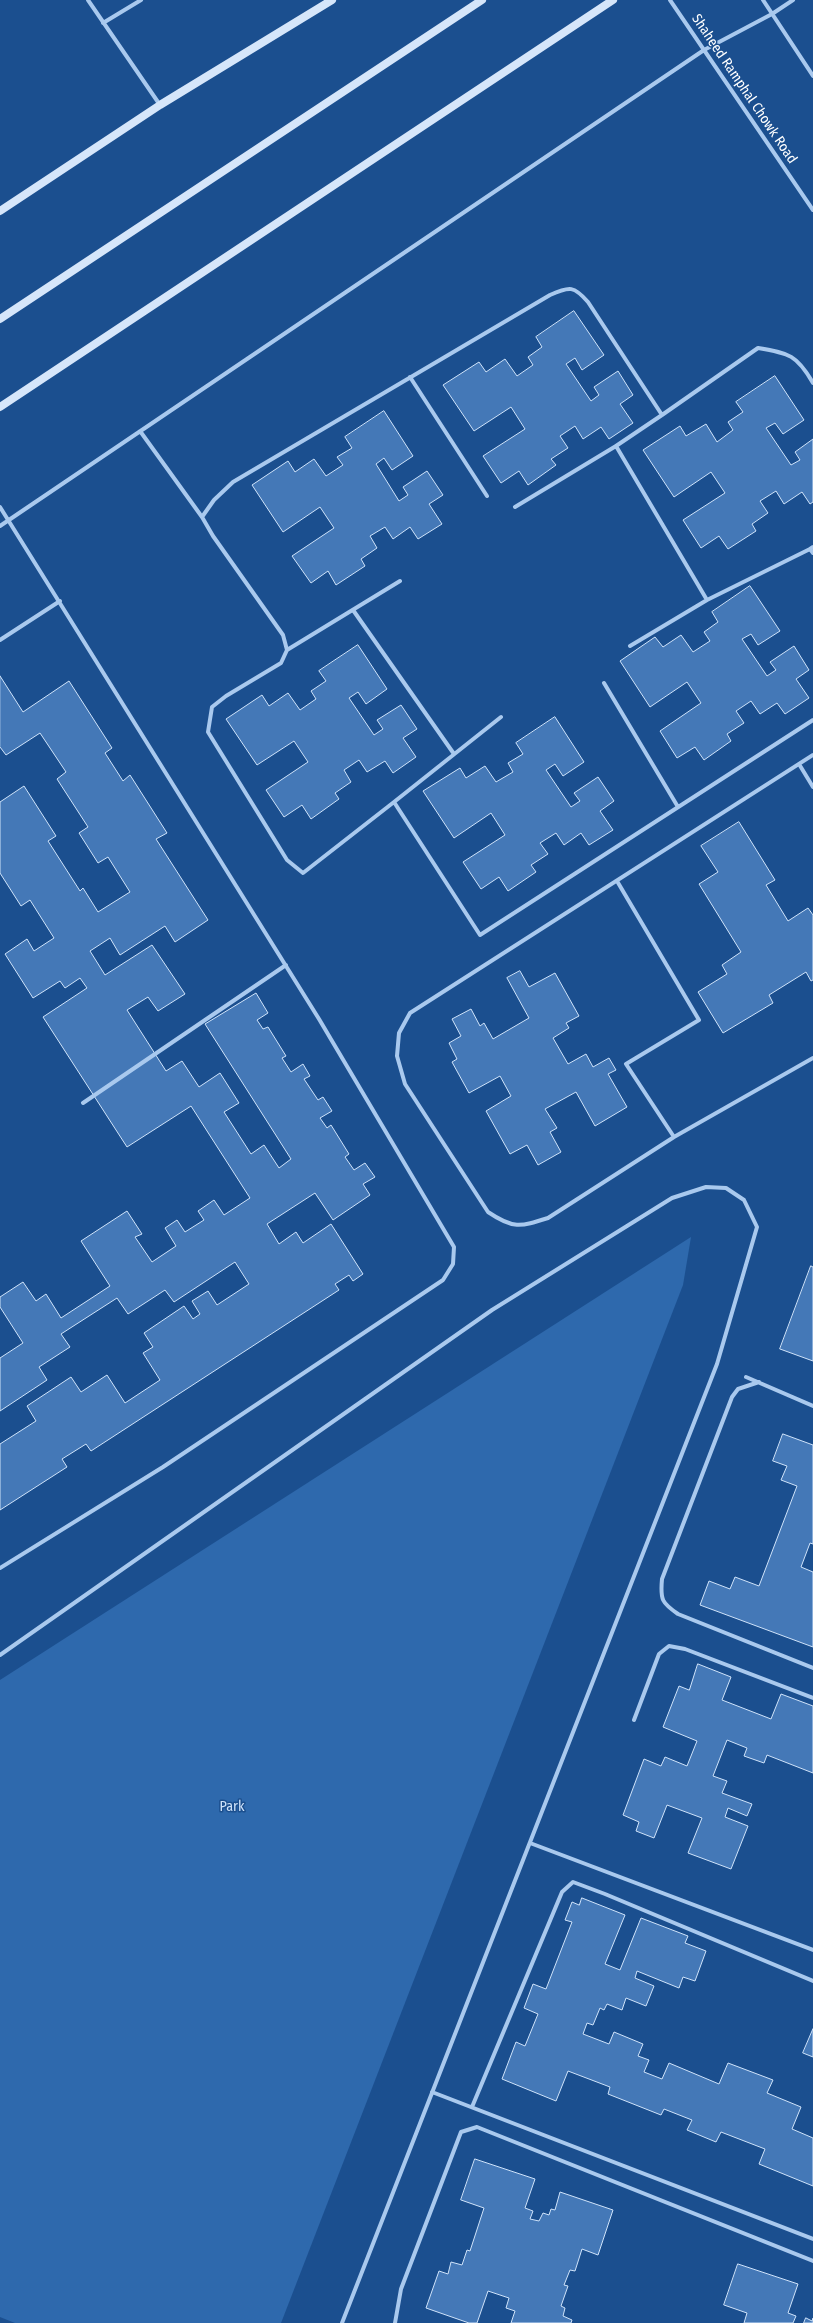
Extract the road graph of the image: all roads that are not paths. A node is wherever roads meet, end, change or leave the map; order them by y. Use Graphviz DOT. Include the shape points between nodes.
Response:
graph roads {
  1 [pos="88,0"];
  2 [pos="141,0"];
  3 [pos="332,0"];
  4 [pos="482,0"];
  5 [pos="613,0"];
  6 [pos="670,0"];
  7 [pos="763,0"];
  8 [pos="793,0"];
  9 [pos="772,14"];
  10 [pos="103,23"];
  11 [pos="704,50"];
  12 [pos="813,76"];
  13 [pos="160,105"];
  14 [pos="813,210"];
  15 [pos="0,211"];
  16 [pos="0,318"];
  17 [pos="410,377"];
  18 [pos="813,383"];
  19 [pos="0,407"];
  20 [pos="662,415"];
  21 [pos="140,432"];
  22 [pos="616,446"];
  23 [pos="487,496"];
  24 [pos="515,507"];
  25 [pos="0,508"];
  26 [pos="202,517"];
  27 [pos="8,521"];
  28 [pos="0,526"];
  29 [pos="812,548"];
  30 [pos="813,553"];
  31 [pos="400,581"];
  32 [pos="708,600"];
  33 [pos="60,601"];
  34 [pos="353,610"];
  35 [pos="0,640"];
  36 [pos="630,646"];
  37 [pos="288,650"];
  38 [pos="604,683"];
  39 [pos="501,717"];
  40 [pos="813,720"];
  41 [pos="454,754"];
  42 [pos="813,755"];
  43 [pos="799,764"];
  44 [pos="813,787"];
  45 [pos="394,802"];
  46 [pos="678,807"];
  47 [pos="617,881"];
  48 [pos="286,965"];
  49 [pos="813,1058"];
  50 [pos="83,1103"];
  51 [pos="674,1136"];
  52 [pos="746,1377"];
  53 [pos="759,1382"];
  54 [pos="813,1406"];
  55 [pos="0,1568"];
  56 [pos="0,1655"];
  57 [pos="813,1668"];
  58 [pos="813,1698"];
  59 [pos="634,1720"];
  60 [pos="530,1843"];
  61 [pos="813,1950"];
  62 [pos="813,1981"];
  63 [pos="432,2092"];
  64 [pos="472,2107"];
  65 [pos="813,2239"];
  66 [pos="813,2261"];
  67 [pos="342,2323"];
  68 [pos="395,2323"];
  1 -- 10 [label="street"];
  2 -- 10 [label="street"];
  3 -- 13 [label="main road"];
  4 -- 16 [label="main road"];
  5 -- 19 [label="main road"];
  6 -- 11 [label="street, Shaheed Ramphal Chowk Road"];
  7 -- 9 [label="street"];
  8 -- 9 [label="street"];
  9 -- 11 [label="street"];
  9 -- 12 [label="street"];
  10 -- 13 [label="street"];
  11 -- 14 [label="street, Shaheed Ramphal Chowk Road"];
  11 -- 21 [label="street"];
  13 -- 15 [label="main road"];
  17 -- 20 [label="street" via="566,288 578,290 588,302"];
  17 -- 23 [label="street"];
  17 -- 26 [label="street" via="232,482"];
  18 -- 20 [label="street" via="802,365 784,352 758,348"];
  20 -- 22 [label="street"];
  21 -- 26 [label="street"];
  21 -- 27 [label="street"];
  22 -- 24 [label="street"];
  22 -- 32 [label="street"];
  25 -- 27 [label="street"];
  26 -- 37 [label="street" via="283,635"];
  27 -- 28 [label="street"];
  27 -- 33 [label="street"];
  29 -- 30 [label="street"];
  29 -- 32 [label="street"];
  31 -- 34 [label="street"];
  32 -- 36 [label="street"];
  33 -- 35 [label="street"];
  33 -- 48 [label="street"];
  34 -- 37 [label="street"];
  34 -- 41 [label="street"];
  37 -- 45 [label="street" via="281,663 212,707 208,732 287,860 304,873"];
  38 -- 46 [label="street"];
  39 -- 41 [label="street"];
  40 -- 46 [label="street"];
  41 -- 45 [label="street"];
  42 -- 43 [label="street"];
  43 -- 44 [label="street"];
  43 -- 47 [label="street"];
  45 -- 46 [label="street" via="480,934"];
  47 -- 51 [label="street" via="699,1020 626,1064"];
  47 -- 51 [label="street" via="410,1014 399,1033 397,1056 405,1084 480,1200 488,1212 506,1224 527,1225 548,1218"];
  48 -- 50 [label="street"];
  48 -- 55 [label="street" via="454,1247 453,1264 443,1280 430,1289 163,1467"];
  49 -- 51 [label="street"];
  52 -- 53 [label="street"];
  53 -- 54 [label="street"];
  53 -- 57 [label="street" via="738,1389 732,1397 662,1579 660,1593 664,1604 678,1614"];
  56 -- 60 [label="street" via="492,1310 672,1198 706,1187 726,1188 744,1200 757,1227 717,1364"];
  58 -- 59 [label="street" via="684,1649 669,1646 659,1654"];
  60 -- 61 [label="street"];
  60 -- 63 [label="street"];
  62 -- 64 [label="street" via="572,1882 562,1892"];
  63 -- 64 [label="street"];
  63 -- 67 [label="street"];
  64 -- 65 [label="street"];
  66 -- 68 [label="street" via="477,2127 461,2132 401,2289"];
}
